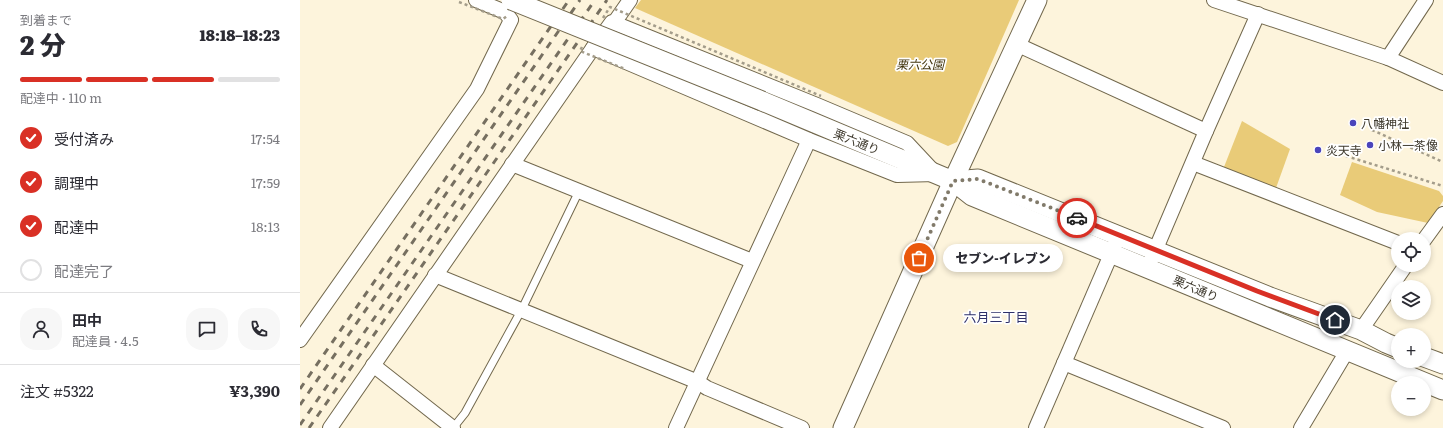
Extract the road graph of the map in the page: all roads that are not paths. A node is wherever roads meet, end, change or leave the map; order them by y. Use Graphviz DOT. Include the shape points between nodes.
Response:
graph roads {
  1 [pos="476,0"];
  2 [pos="630,0"];
  3 [pos="1037,0"];
  4 [pos="1214,0"];
  5 [pos="1426,0"];
  6 [pos="510,7"];
  7 [pos="1258,14"];
  8 [pos="608,23"];
  9 [pos="1016,44"];
  10 [pos="588,46"];
  11 [pos="1388,58"];
  12 [pos="1443,83"];
  13 [pos="1206,131"];
  14 [pos="809,140"];
  15 [pos="1193,163"];
  16 [pos="512,164"];
  17 [pos="936,174"];
  18 [pos="953,181"];
  19 [pos="579,191"];
  20 [pos="1443,214"];
  21 [pos="1430,232"];
  22 [pos="1119,236"];
  23 [pos="1391,240"];
  24 [pos="1156,250"];
  25 [pos="1111,254"];
  26 [pos="752,261"];
  27 [pos="1148,268"];
  28 [pos="1401,272"];
  29 [pos="435,275"];
  30 [pos="522,309"];
  31 [pos="1360,330"];
  32 [pos="300,340"];
  33 [pos="1391,345"];
  34 [pos="1347,351"];
  35 [pos="1431,360"];
  36 [pos="1064,364"];
  37 [pos="1443,364"];
  38 [pos="373,365"];
  39 [pos="698,382"];
  40 [pos="1443,390"];
  41 [pos="330,428"];
  42 [pos="453,428"];
  43 [pos="676,428"];
  44 [pos="802,428"];
  45 [pos="843,428"];
  46 [pos="1036,428"];
  47 [pos="1223,428"];
  48 [pos="1301,428"];
  1 -- 32 [label="street" via="506,12 511,20 477,89"];
  2 -- 8 [label="street"];
  3 -- 9 [label="street"];
  4 -- 7 [label="street"];
  5 -- 11 [label="street"];
  6 -- 17 [label="street, 栗六通り, bridge" via="762,102"];
  7 -- 11 [label="street"];
  7 -- 13 [label="street"];
  8 -- 10 [label="street" via="612,22"];
  8 -- 17 [label="street" via="907,143"];
  9 -- 13 [label="street"];
  9 -- 18 [label="street"];
  10 -- 14 [label="street"];
  10 -- 16 [label="street"];
  11 -- 12 [label="street"];
  13 -- 15 [label="street"];
  14 -- 17 [label="street" via="897,175"];
  14 -- 26 [label="street"];
  15 -- 23 [label="street"];
  15 -- 24 [label="street"];
  16 -- 19 [label="street"];
  16 -- 29 [label="street"];
  17 -- 18 [label="street, 栗六通り"];
  18 -- 22 [label="street, 栗六通り" via="978,179"];
  18 -- 25 [label="street, 栗六通り" via="972,196"];
  18 -- 45 [label="street"];
  19 -- 26 [label="street"];
  19 -- 30 [label="lane"];
  20 -- 21 [label="street"];
  22 -- 24 [label="street, 栗六通り"];
  22 -- 25 [label="street"];
  24 -- 27 [label="street"];
  24 -- 31 [label="street, 栗六通り"];
  25 -- 27 [label="street, 栗六通り"];
  25 -- 36 [label="street"];
  26 -- 39 [label="street"];
  27 -- 34 [label="street, 栗六通り"];
  28 -- 31 [label="street"];
  29 -- 30 [label="street"];
  29 -- 38 [label="street"];
  30 -- 39 [label="street"];
  30 -- 42 [label="lane" via="465,413"];
  31 -- 33 [label="street, 栗六通り"];
  34 -- 40 [label="street, 栗六通り"];
  34 -- 48 [label="street"];
  35 -- 37 [label="street"];
  36 -- 46 [label="street"];
  36 -- 47 [label="street"];
  38 -- 41 [label="street"];
  38 -- 42 [label="street"];
  39 -- 43 [label="street"];
  39 -- 44 [label="street"];
}
